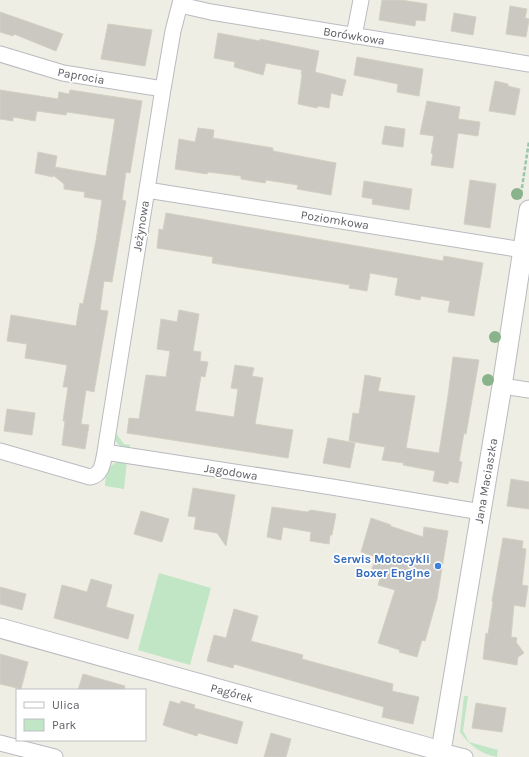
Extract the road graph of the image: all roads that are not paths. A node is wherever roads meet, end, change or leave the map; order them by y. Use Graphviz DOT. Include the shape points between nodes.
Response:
graph roads {
  1 [pos="360,0"];
  2 [pos="181,2"];
  3 [pos="354,36"];
  4 [pos="0,54"];
  5 [pos="529,64"];
  6 [pos="163,89"];
  7 [pos="147,190"];
  8 [pos="529,210"];
  9 [pos="523,250"];
  10 [pos="502,386"];
  11 [pos="529,390"];
  12 [pos="0,451"];
  13 [pos="105,452"];
  14 [pos="481,512"];
  15 [pos="0,628"];
  16 [pos="0,743"];
  17 [pos="440,754"];
  18 [pos="55,757"];
  19 [pos="465,757"];
  1 -- 3 [label="street"];
  2 -- 3 [label="street, Borówkowa" via="211,12"];
  2 -- 6 [label="street, Jeżynowa"];
  3 -- 5 [label="street, Borówkowa"];
  4 -- 6 [label="street, Paprocia" via="63,73"];
  6 -- 7 [label="street, Jeżynowa"];
  7 -- 9 [label="street, Poziomkowa"];
  7 -- 13 [label="street, Jeżynowa"];
  8 -- 9 [label="street, Jana Maciaszka"];
  9 -- 10 [label="street, Jana Maciaszka"];
  10 -- 11 [label="street"];
  10 -- 14 [label="street, Jana Maciaszka"];
  12 -- 13 [label="street" via="90,477 101,470"];
  13 -- 14 [label="street, Jagodowa"];
  14 -- 17 [label="street, Jana Maciaszka"];
  15 -- 17 [label="street, Pagórek"];
  16 -- 18 [label="street"];
  17 -- 19 [label="street, Pagórek"];
}
